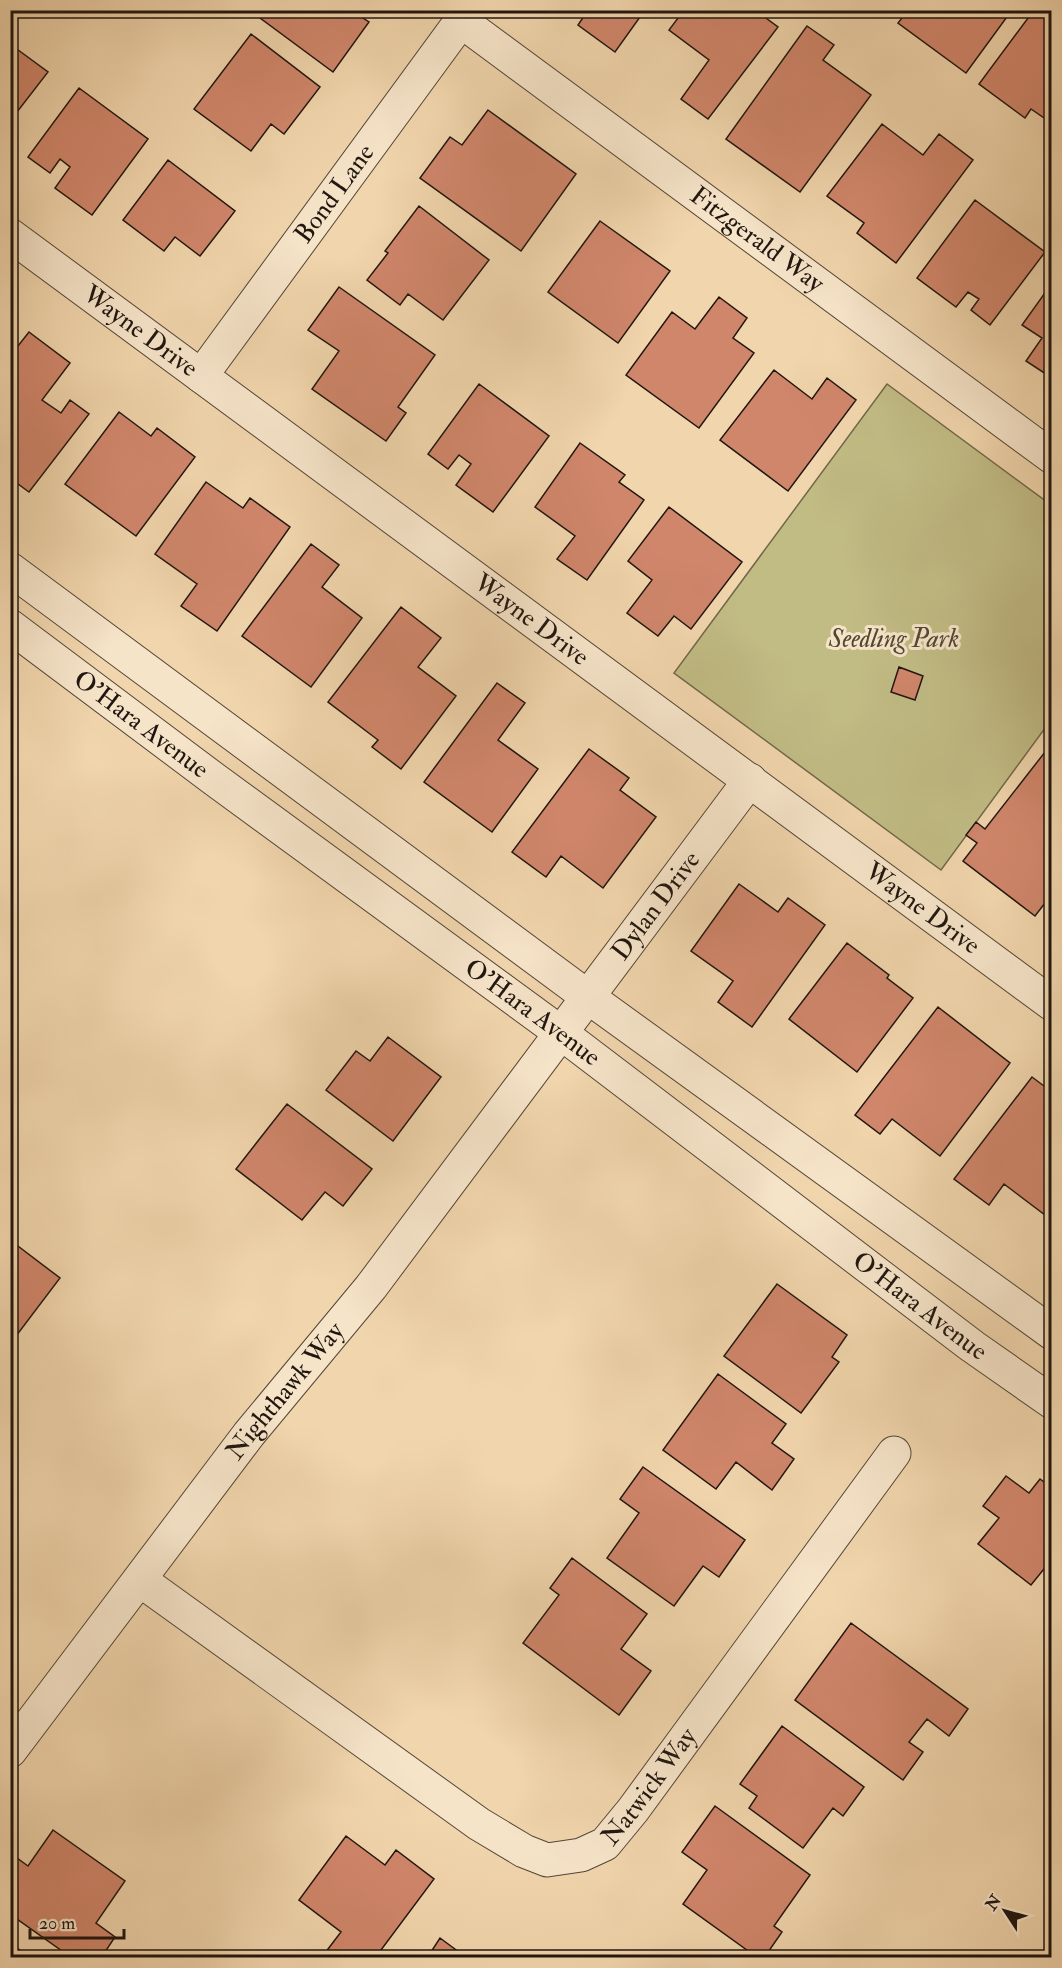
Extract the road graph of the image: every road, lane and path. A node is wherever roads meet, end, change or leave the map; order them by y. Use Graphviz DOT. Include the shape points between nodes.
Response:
graph roads {
  1 [pos="465,16"];
  2 [pos="10,236"];
  3 [pos="201,376"];
  4 [pos="1052,457"];
  5 [pos="10,569"];
  6 [pos="10,626"];
  7 [pos="750,780"];
  8 [pos="588,997"];
  9 [pos="1052,1004"];
  10 [pos="561,1033"];
  11 [pos="1052,1333"];
  12 [pos="1052,1402"];
  13 [pos="894,1453"];
  14 [pos="140,1580"];
  15 [pos="10,1751"];
  1 -- 3 [label="street, Bond Lane"];
  1 -- 4 [label="street, Fitzgerald Way"];
  2 -- 3 [label="street, Wayne Drive"];
  3 -- 7 [label="street, Wayne Drive"];
  5 -- 8 [label="street, O'Hara Avenue"];
  6 -- 10 [label="street, O'Hara Avenue"];
  7 -- 8 [label="street, Dylan Drive"];
  7 -- 9 [label="street, Wayne Drive"];
  8 -- 10 [label="street, Dylan Drive"];
  8 -- 11 [label="street, O'Hara Avenue"];
  10 -- 12 [label="street, O'Hara Avenue" via="972,1346"];
  10 -- 14 [label="street, Nighthawk Way" via="371,1287 249,1434"];
  13 -- 14 [label="street, Natwick Way" via="633,1810 605,1844 581,1855 547,1860 479,1824"];
  14 -- 15 [label="street, Nighthawk Way"];
}
